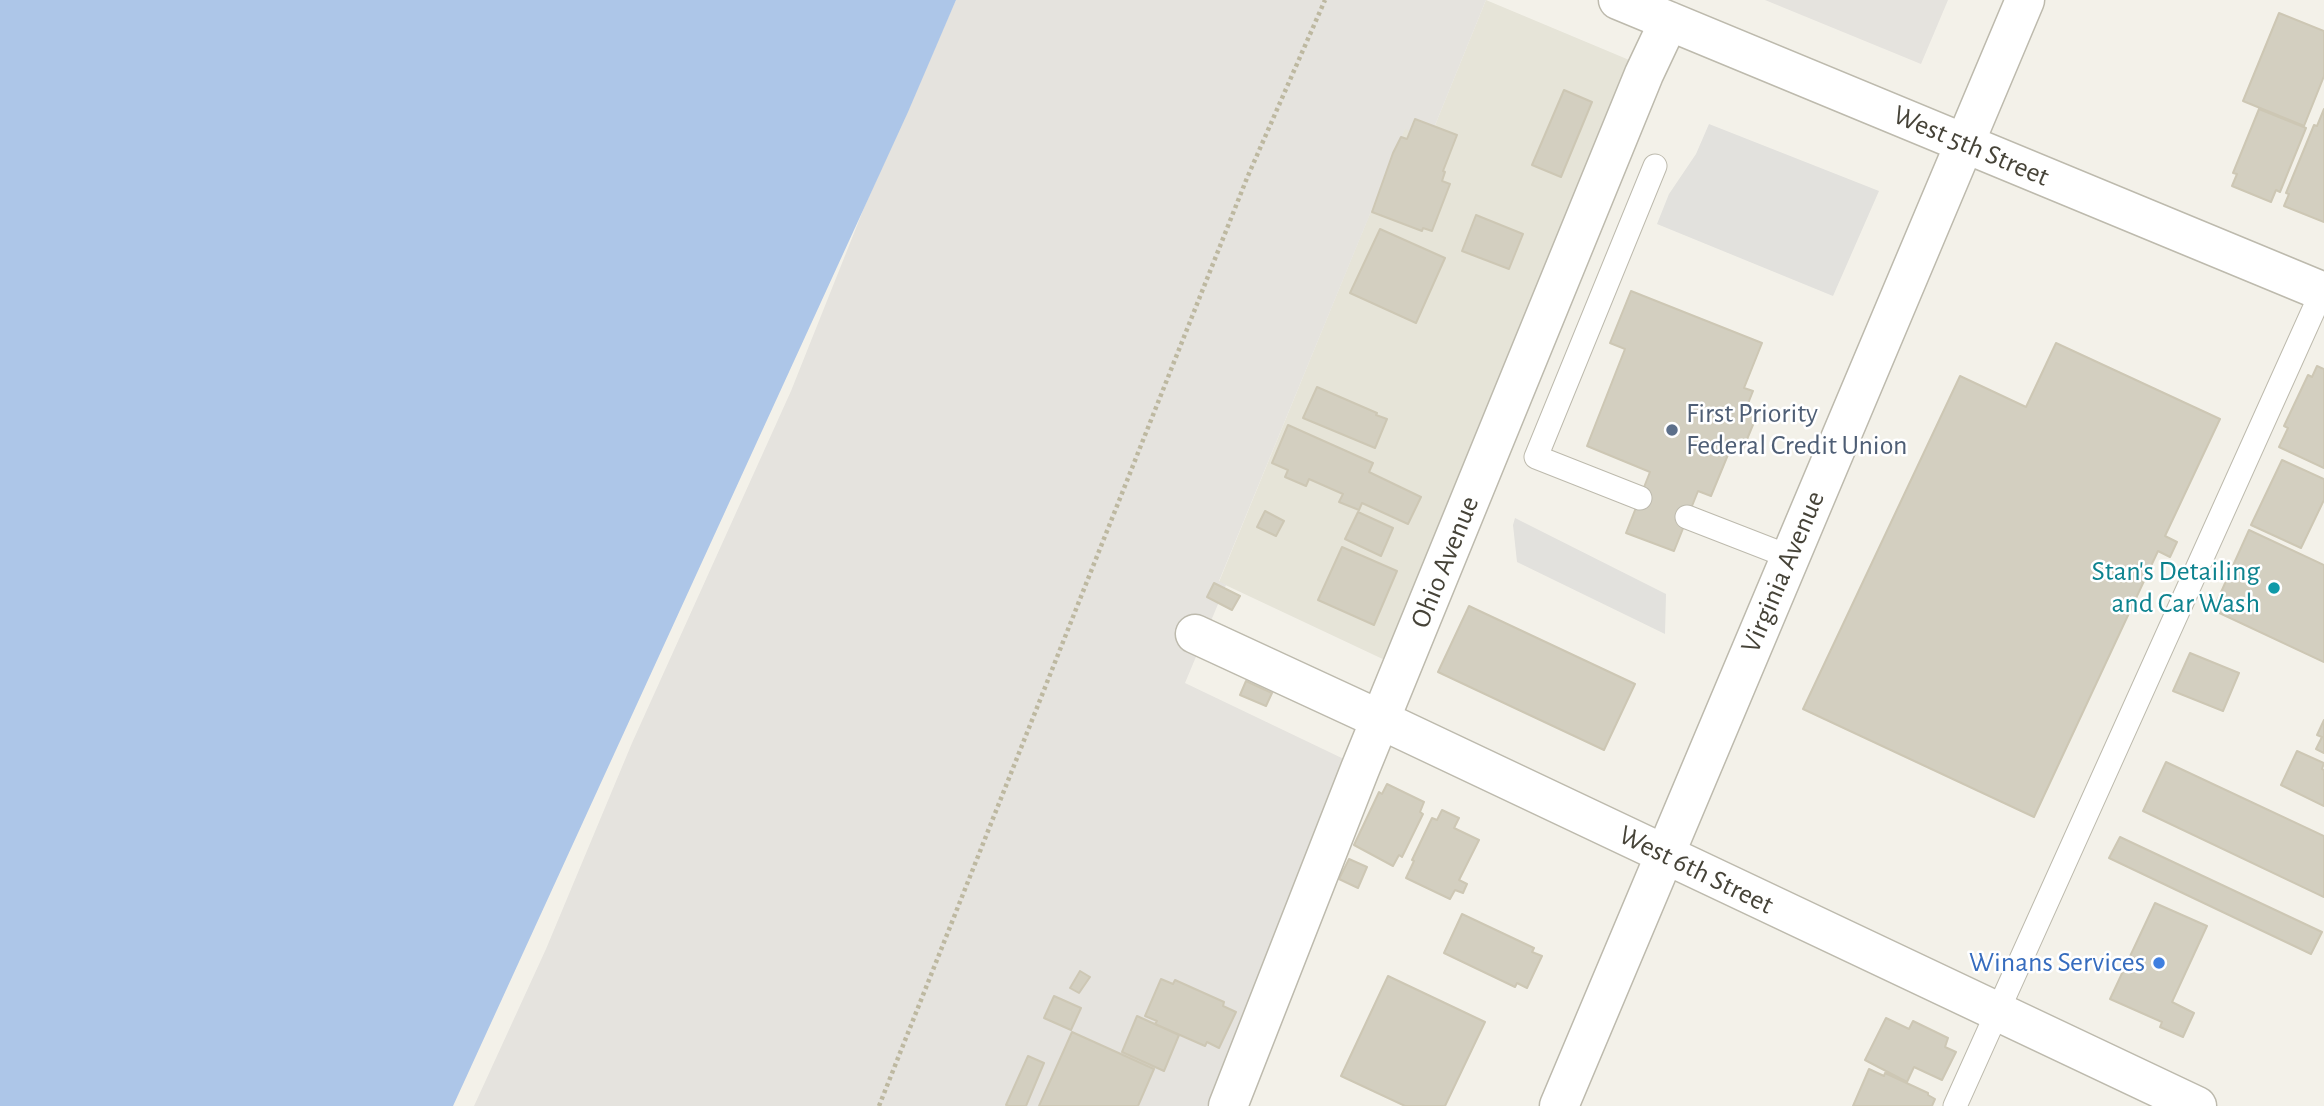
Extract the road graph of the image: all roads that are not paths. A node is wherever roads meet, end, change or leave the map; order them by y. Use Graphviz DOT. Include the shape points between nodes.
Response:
graph roads {
  1 [pos="1618,0"];
  2 [pos="2025,0"];
  3 [pos="1669,22"];
  4 [pos="1965,144"];
  5 [pos="1655,166"];
  6 [pos="2324,290"];
  7 [pos="1640,498"];
  8 [pos="1687,517"];
  9 [pos="1790,557"];
  10 [pos="1195,634"];
  11 [pos="1381,720"];
  12 [pos="1664,854"];
  13 [pos="1997,1013"];
  14 [pos="1228,1106"];
  15 [pos="1559,1106"];
  16 [pos="1955,1106"];
  17 [pos="2197,1106"];
  1 -- 3 [label="street, West 5th Street"];
  2 -- 4 [label="street, Virginia Avenue"];
  3 -- 4 [label="street, West 5th Street"];
  3 -- 11 [label="street, Ohio Avenue"];
  4 -- 6 [label="street, West 5th Street"];
  4 -- 9 [label="street, Virginia Avenue"];
  5 -- 7 [label="lane" via="1536,457"];
  6 -- 13 [label="lane"];
  8 -- 9 [label="lane"];
  9 -- 12 [label="street, Virginia Avenue"];
  10 -- 11 [label="street, West 6th Street"];
  11 -- 12 [label="street, West 6th Street"];
  11 -- 14 [label="street, Ohio Avenue"];
  12 -- 13 [label="street, West 6th Street"];
  12 -- 15 [label="street, Virginia Avenue"];
  13 -- 16 [label="lane"];
  13 -- 17 [label="street, West 6th Street"];
}
